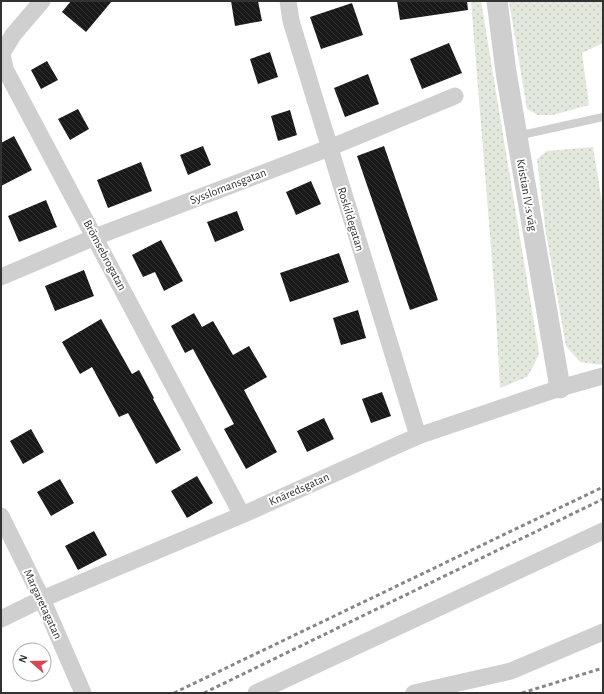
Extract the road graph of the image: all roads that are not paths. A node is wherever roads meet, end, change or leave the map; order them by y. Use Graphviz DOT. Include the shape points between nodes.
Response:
graph roads {
  1 [pos="42,1"];
  2 [pos="288,1"];
  3 [pos="497,1"];
  4 [pos="455,96"];
  5 [pos="603,117"];
  6 [pos="517,136"];
  7 [pos="329,148"];
  8 [pos="95,237"];
  9 [pos="1,277"];
  10 [pos="603,376"];
  11 [pos="560,388"];
  12 [pos="418,436"];
  13 [pos="242,515"];
  14 [pos="1,516"];
  15 [pos="603,531"];
  16 [pos="42,599"];
  17 [pos="1,619"];
  18 [pos="603,632"];
  19 [pos="83,693"];
  20 [pos="256,693"];
  21 [pos="414,693"];
  1 -- 8 [label="street, Brömsebrogatan" via="13,35 2,54 5,69"];
  2 -- 7 [label="street, Roskildegatan" via="291,21"];
  3 -- 6 [label="street, Kristian IV:s väg"];
  4 -- 7 [label="street, Sysslomansgatan"];
  5 -- 6 [label="lane"];
  6 -- 11 [label="street, Kristian IV:s väg"];
  7 -- 8 [label="street, Sysslomansgatan"];
  7 -- 12 [label="street, Roskildegatan"];
  8 -- 9 [label="street, Sysslomansgatan"];
  8 -- 13 [label="street, Brömsebrogatan"];
  10 -- 11 [label="street, Knäredsgatan"];
  11 -- 12 [label="street, Knäredsgatan"];
  12 -- 13 [label="street, Knäredsgatan"];
  13 -- 16 [label="street, Knäredsgatan"];
  14 -- 16 [label="street, Margaretagatan"];
  15 -- 20 [label="street"];
  16 -- 17 [label="street, Knäredsgatan"];
  16 -- 19 [label="street, Margaretagatan"];
  18 -- 21 [label="street" via="511,671"];
}
